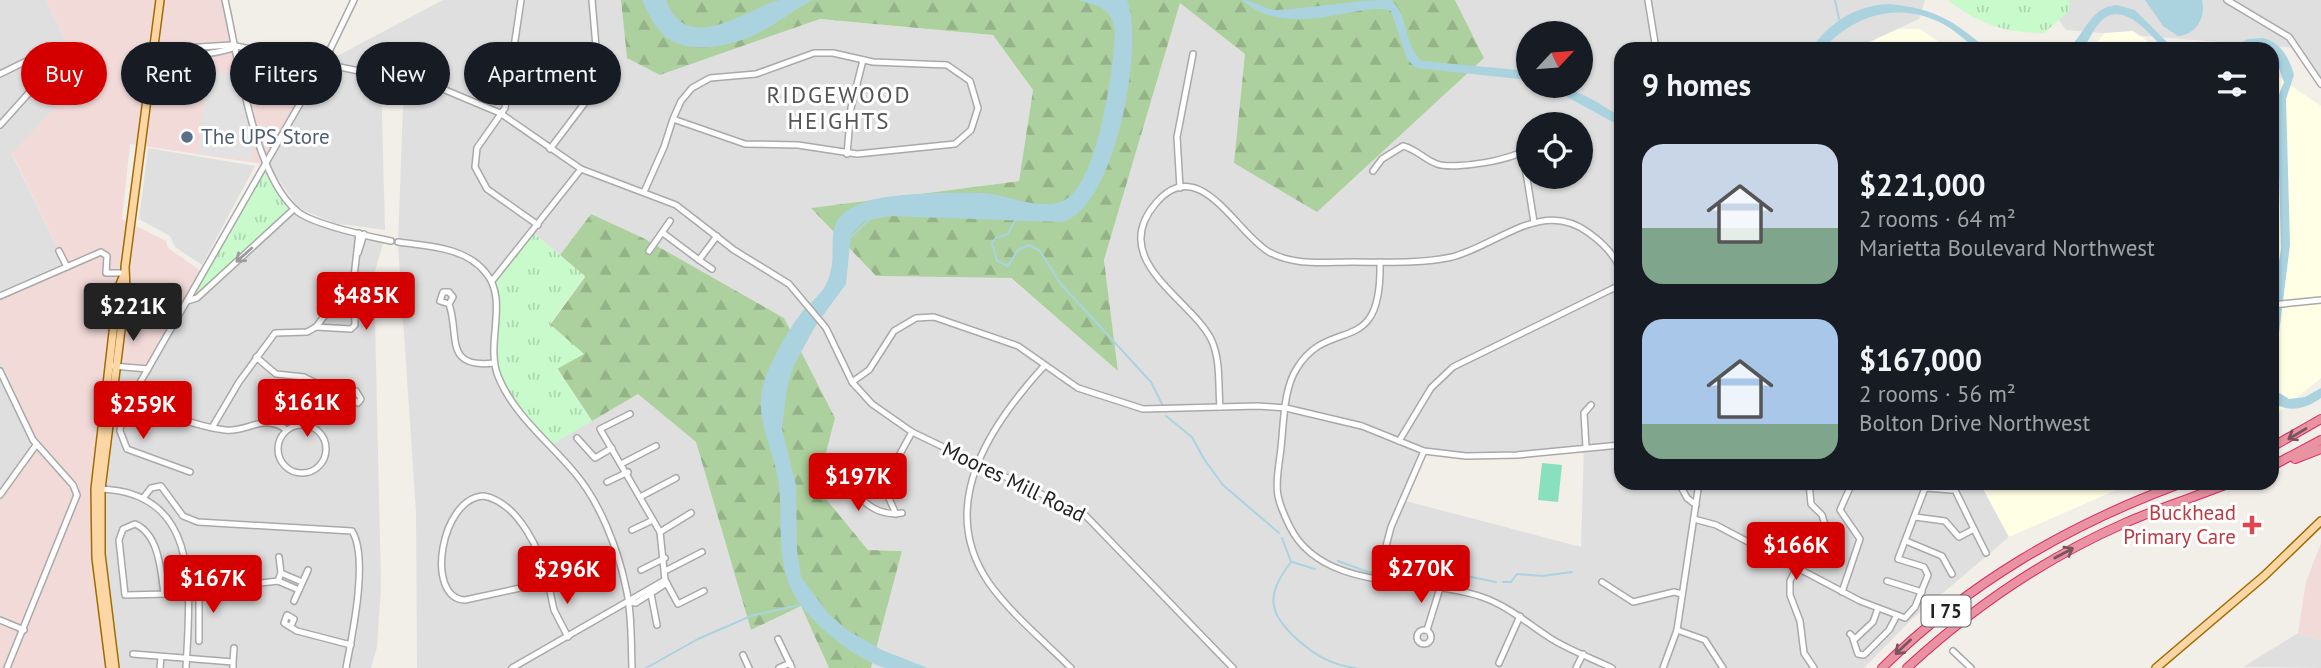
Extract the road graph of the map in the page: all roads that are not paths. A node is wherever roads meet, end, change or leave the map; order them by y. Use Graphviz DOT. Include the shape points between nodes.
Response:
graph roads {
  1 [pos="160,0"];
  2 [pos="225,0"];
  3 [pos="354,0"];
  4 [pos="521,0"];
  5 [pos="592,0"];
  6 [pos="1648,0"];
  7 [pos="2227,0"];
  8 [pos="154,42"];
  9 [pos="235,42"];
  10 [pos="333,42"];
  11 [pos="1655,42"];
  12 [pos="1193,54"];
  13 [pos="863,60"];
  14 [pos="342,68"];
  15 [pos="0,74"];
  16 [pos="2321,84"];
  17 [pos="146,105"];
  18 [pos="250,105"];
  19 [pos="299,105"];
  20 [pos="500,113"];
  21 [pos="673,119"];
  22 [pos="1,121"];
  23 [pos="550,149"];
  24 [pos="847,154"];
  25 [pos="1516,155"];
  26 [pos="265,165"];
  27 [pos="581,169"];
  28 [pos="1373,171"];
  29 [pos="1180,188"];
  30 [pos="1529,189"];
  31 [pos="644,192"];
  32 [pos="294,209"];
  33 [pos="670,221"];
  34 [pos="1534,222"];
  35 [pos="538,225"];
  36 [pos="663,233"];
  37 [pos="361,234"];
  38 [pos="717,236"];
  39 [pos="59,251"];
  40 [pos="649,251"];
  41 [pos="699,260"];
  42 [pos="1614,260"];
  43 [pos="1380,262"];
  44 [pos="67,267"];
  45 [pos="712,269"];
  46 [pos="124,273"];
  47 [pos="354,277"];
  48 [pos="492,281"];
  49 [pos="1614,288"];
  50 [pos="0,296"];
  51 [pos="2321,300"];
  52 [pos="187,301"];
  53 [pos="449,304"];
  54 [pos="2279,305"];
  55 [pos="316,327"];
  56 [pos="256,358"];
  57 [pos="494,363"];
  58 [pos="1045,365"];
  59 [pos="113,366"];
  60 [pos="148,369"];
  61 [pos="0,371"];
  62 [pos="852,382"];
  63 [pos="341,391"];
  64 [pos="133,396"];
  65 [pos="1591,405"];
  66 [pos="1220,407"];
  67 [pos="1286,408"];
  68 [pos="630,414"];
  69 [pos="2321,419"];
  70 [pos="213,426"];
  71 [pos="287,430"];
  72 [pos="912,432"];
  73 [pos="577,438"];
  74 [pos="2321,440"];
  75 [pos="1399,441"];
  76 [pos="2279,443"];
  77 [pos="36,444"];
  78 [pos="1614,445"];
  79 [pos="656,446"];
  80 [pos="1587,447"];
  81 [pos="612,449"];
  82 [pos="2321,449"];
  83 [pos="1424,452"];
  84 [pos="2279,462"];
  85 [pos="978,463"];
  86 [pos="2279,463"];
  87 [pos="621,464"];
  88 [pos="844,469"];
  89 [pos="190,472"];
  90 [pos="628,472"];
  91 [pos="676,478"];
  92 [pos="607,482"];
  93 [pos="883,485"];
  94 [pos="98,489"];
  95 [pos="1684,490"];
  96 [pos="1698,490"];
  97 [pos="1809,490"];
  98 [pos="1849,490"];
  99 [pos="1924,490"];
  100 [pos="1955,490"];
  101 [pos="2164,490"];
  102 [pos="2212,490"];
  103 [pos="0,495"];
  104 [pos="642,496"];
  105 [pos="857,496"];
  106 [pos="144,497"];
  107 [pos="1696,505"];
  108 [pos="691,513"];
  109 [pos="1915,517"];
  110 [pos="1694,519"];
  111 [pos="653,520"];
  112 [pos="2321,521"];
  113 [pos="1974,529"];
  114 [pos="632,530"];
  115 [pos="660,532"];
  116 [pos="1906,541"];
  117 [pos="702,552"];
  118 [pos="1986,553"];
  119 [pos="279,557"];
  120 [pos="665,558"];
  121 [pos="246,561"];
  122 [pos="213,566"];
  123 [pos="1797,568"];
  124 [pos="667,569"];
  125 [pos="308,570"];
  126 [pos="641,570"];
  127 [pos="281,573"];
  128 [pos="1952,574"];
  129 [pos="1378,578"];
  130 [pos="1887,580"];
  131 [pos="278,581"];
  132 [pos="666,581"];
  133 [pos="302,582"];
  134 [pos="548,582"];
  135 [pos="1602,582"];
  136 [pos="248,583"];
  137 [pos="215,587"];
  138 [pos="1440,587"];
  139 [pos="189,589"];
  140 [pos="199,589"];
  141 [pos="299,590"];
  142 [pos="704,591"];
  143 [pos="1842,592"];
  144 [pos="1922,592"];
  145 [pos="164,594"];
  146 [pos="651,594"];
  147 [pos="1682,594"];
  148 [pos="294,601"];
  149 [pos="628,603"];
  150 [pos="1878,608"];
  151 [pos="1897,615"];
  152 [pos="1520,616"];
  153 [pos="0,620"];
  154 [pos="657,625"];
  155 [pos="290,626"];
  156 [pos="24,630"];
  157 [pos="1427,630"];
  158 [pos="1677,630"];
  159 [pos="568,637"];
  160 [pos="778,639"];
  161 [pos="199,641"];
  162 [pos="351,645"];
  163 [pos="234,648"];
  164 [pos="1953,651"];
  165 [pos="133,654"];
  166 [pos="1583,654"];
  167 [pos="743,655"];
  168 [pos="161,657"];
  169 [pos="187,658"];
  170 [pos="1499,663"];
  171 [pos="233,665"];
  172 [pos="791,665"];
  173 [pos="632,667"];
  174 [pos="7,668"];
  175 [pos="112,668"];
  176 [pos="160,668"];
  177 [pos="187,668"];
  178 [pos="346,668"];
  179 [pos="512,668"];
  180 [pos="749,668"];
  181 [pos="779,668"];
  182 [pos="1071,668"];
  183 [pos="1233,668"];
  184 [pos="1576,668"];
  185 [pos="1612,668"];
  186 [pos="1663,668"];
  187 [pos="1723,668"];
  188 [pos="1814,668"];
  189 [pos="1882,668"];
  190 [pos="1907,668"];
  191 [pos="1971,668"];
  192 [pos="2156,668"];
  1 -- 8 [label="main road"];
  2 -- 9 [label="street"];
  3 -- 10 [label="street"];
  4 -- 20 [label="street" via="505,108"];
  5 -- 23 [label="street" via="598,70 587,100"];
  6 -- 11 [label="street"];
  7 -- 16 [label="street" via="2284,32"];
  12 -- 29 [label="street" via="1177,137"];
  13 -- 21 [label="street" via="814,53 756,74 710,78 687,92"];
  13 -- 24 [label="street" via="851,108"];
  13 -- 24 [label="street" via="954,67 973,86 977,115 968,134 949,146"];
  14 -- 20 [label="street, Moores Mill Road" via="454,91"];
  15 -- 22 [label="street" via="41,54 50,56 54,65"];
  17 -- 46 [label="main road"];
  18 -- 26 [label="street"];
  19 -- 26 [label="street"];
  20 -- 23 [label="street, Moores Mill Road"];
  20 -- 35 [label="street" via="477,148 476,173 487,189"];
  21 -- 24 [label="street" via="745,144 797,145"];
  21 -- 31 [label="street"];
  23 -- 27 [label="street, Moores Mill Road"];
  25 -- 28 [label="street" via="1441,165 1403,146"];
  26 -- 32 [label="street"];
  26 -- 52 [label="street"];
  27 -- 31 [label="street, Moores Mill Road"];
  27 -- 35 [label="street"];
  29 -- 43 [label="street" via="1209,194 1259,244 1281,257"];
  29 -- 66 [label="street" via="1151,209 1143,229 1143,250 1154,275 1211,340"];
  30 -- 34 [label="street"];
  31 -- 38 [label="street, Moores Mill Road" via="676,205"];
  32 -- 37 [label="street"];
  32 -- 52 [label="street, one-way" via="197,298"];
  33 -- 36 [label="street"];
  34 -- 42 [label="street" via="1553,220 1578,226 1600,241"];
  34 -- 43 [label="street" via="1453,256"];
  35 -- 48 [label="street"];
  36 -- 40 [label="street"];
  36 -- 41 [label="street"];
  37 -- 47 [label="street"];
  37 -- 48 [label="street" via="459,253 480,266"];
  38 -- 41 [label="street"];
  38 -- 62 [label="street, Moores Mill Road" via="781,277 805,301 826,328"];
  39 -- 44 [label="street"];
  41 -- 45 [label="street"];
  43 -- 67 [label="street" via="1380,295 1373,314 1360,328 1318,347 1304,359 1292,378"];
  44 -- 46 [label="street" via="103,251 106,273"];
  44 -- 50 [label="street"];
  46 -- 59 [label="main road" via="126,290"];
  47 -- 55 [label="street"];
  47 -- 55 [label="street" via="355,325 351,329"];
  48 -- 57 [label="street" via="496,300"];
  49 -- 75 [label="street" via="1453,367 1431,388"];
  51 -- 54 [label="street"];
  52 -- 60 [label="street"];
  53 -- 57 [label="street" via="458,352 473,363"];
  55 -- 56 [label="street" via="307,332 275,333"];
  56 -- 63 [label="street" via="276,374 304,377"];
  56 -- 70 [label="street"];
  57 -- 149 [label="street" via="515,404 590,493 618,561"];
  58 -- 62 [label="street" via="1008,341 944,319 924,317 894,331 869,370"];
  58 -- 66 [label="street" via="1078,388 1124,405 1158,410"];
  58 -- 85 [label="street" via="1003,415"];
  59 -- 60 [label="street"];
  59 -- 94 [label="main road"];
  60 -- 64 [label="street"];
  61 -- 77 [label="street"];
  62 -- 72 [label="street, Moores Mill Road" via="872,404"];
  64 -- 70 [label="street" via="164,414"];
  64 -- 89 [label="street" via="120,424 127,449"];
  65 -- 80 [label="street" via="1584,413"];
  66 -- 67 [label="street"];
  67 -- 75 [label="street" via="1362,426"];
  67 -- 129 [label="street" via="1275,491 1293,534 1325,565"];
  68 -- 81 [label="street" via="600,429"];
  69 -- 76 [label="highway, one-way"];
  70 -- 71 [label="street" via="226,430 260,421"];
  71 -- 71 [label="street" via="305,425 321,435 325,453 315,469 298,472 282,463 278,446"];
  72 -- 85 [label="street, Moores Mill Road"];
  72 -- 93 [label="street"];
  73 -- 81 [label="street" via="595,458"];
  74 -- 84 [label="highway"];
  75 -- 83 [label="street"];
  77 -- 103 [label="street"];
  77 -- 156 [label="street" via="77,495"];
  78 -- 80 [label="street"];
  79 -- 87 [label="street"];
  80 -- 83 [label="street" via="1496,457"];
  81 -- 87 [label="street"];
  82 -- 86 [label="highway"];
  83 -- 129 [label="street" via="1391,527"];
  85 -- 182 [label="street" via="966,510 976,558 994,588"];
  85 -- 183 [label="street, Moores Mill Road" via="1091,520"];
  87 -- 90 [label="street"];
  88 -- 105 [label="street"];
  90 -- 92 [label="street"];
  90 -- 104 [label="street"];
  91 -- 104 [label="street"];
  93 -- 105 [label="street"];
  93 -- 105 [label="street" via="899,514 870,506"];
  94 -- 106 [label="street"];
  94 -- 175 [label="main road"];
  95 -- 107 [label="street"];
  96 -- 107 [label="street"];
  97 -- 123 [label="street" via="1811,504 1826,528"];
  98 -- 143 [label="street" via="1840,510 1860,539"];
  99 -- 109 [label="street"];
  100 -- 113 [label="street"];
  101 -- 189 [label="highway, I 75, one-way" via="2103,514 2016,561 1954,605"];
  190 -- 102 [label="highway, I 75, one-way" via="1975,610 2045,564 2125,523"];
  104 -- 111 [label="street"];
  106 -- 139 [label="street" via="174,528"];
  106 -- 162 [label="street" via="151,488 161,486 183,516 198,522 352,531 358,547"];
  107 -- 110 [label="street"];
  108 -- 115 [label="street"];
  109 -- 113 [label="street" via="1945,521 1959,537"];
  109 -- 116 [label="street"];
  110 -- 123 [label="street" via="1716,525"];
  110 -- 147 [label="street"];
  111 -- 114 [label="street"];
  111 -- 115 [label="street"];
  112 -- 192 [label="main road"];
  113 -- 118 [label="street"];
  115 -- 120 [label="street"];
  116 -- 128 [label="street" via="1942,556"];
  116 -- 144 [label="street" via="1898,559 1924,567 1928,575"];
  117 -- 124 [label="street"];
  119 -- 127 [label="street"];
  120 -- 124 [label="street"];
  120 -- 126 [label="street"];
  121 -- 136 [label="street"];
  122 -- 137 [label="street"];
  123 -- 143 [label="street"];
  123 -- 188 [label="street" via="1790,594 1804,653"];
  124 -- 132 [label="street"];
  125 -- 133 [label="street"];
  127 -- 131 [label="street"];
  127 -- 133 [label="street"];
  129 -- 138 [label="street"];
  130 -- 144 [label="street"];
  131 -- 136 [label="street"];
  131 -- 141 [label="street"];
  132 -- 142 [label="street" via="678,604"];
  132 -- 146 [label="street"];
  132 -- 149 [label="street" via="631,597"];
  133 -- 141 [label="street"];
  134 -- 134 [label="street" via="533,542 507,509 484,496 462,504 449,525 443,548 444,583 450,595 466,600"];
  134 -- 159 [label="street" via="554,610"];
  135 -- 147 [label="street" via="1638,602"];
  136 -- 137 [label="street"];
  137 -- 140 [label="street"];
  138 -- 152 [label="street" via="1485,598"];
  138 -- 157 [label="street"];
  139 -- 140 [label="street"];
  139 -- 145 [label="street"];
  139 -- 169 [label="street"];
  140 -- 161 [label="street"];
  141 -- 148 [label="street"];
  143 -- 150 [label="street"];
  144 -- 151 [label="street" via="1905,618"];
  145 -- 145 [label="street" via="125,595 119,540 123,529 135,524 151,538"];
  146 -- 149 [label="street"];
  146 -- 154 [label="street"];
  147 -- 158 [label="street"];
  149 -- 159 [label="street"];
  149 -- 173 [label="street"];
  150 -- 151 [label="street"];
  150 -- 151 [label="street" via="1873,622 1852,637 1858,654 1864,655 1889,631"];
  152 -- 166 [label="street" via="1548,637"];
  152 -- 170 [label="street"];
  153 -- 156 [label="street"];
  155 -- 162 [label="street"];
  156 -- 174 [label="street"];
  158 -- 186 [label="street"];
  158 -- 187 [label="street" via="1705,640"];
  159 -- 179 [label="street"];
  160 -- 172 [label="street"];
  162 -- 178 [label="street"];
  163 -- 171 [label="street"];
  164 -- 191 [label="street"];
  165 -- 168 [label="street"];
  166 -- 184 [label="street"];
  166 -- 185 [label="street"];
  167 -- 180 [label="street"];
  168 -- 169 [label="street"];
  168 -- 176 [label="street"];
  169 -- 171 [label="street"];
  169 -- 177 [label="street"];
  172 -- 181 [label="street"];
}
